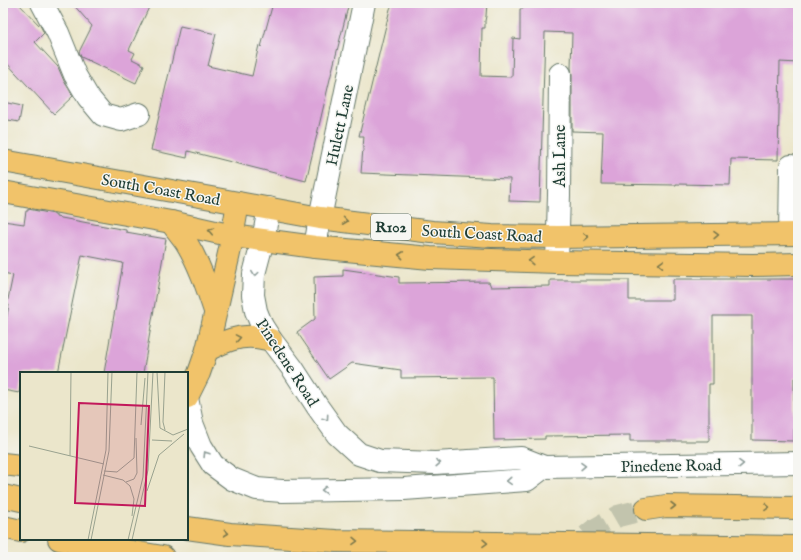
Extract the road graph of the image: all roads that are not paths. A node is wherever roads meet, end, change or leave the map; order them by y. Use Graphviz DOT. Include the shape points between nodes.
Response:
graph roads {
  1 [pos="42,3"];
  2 [pos="364,3"];
  3 [pos="560,74"];
  4 [pos="139,114"];
  5 [pos="3,161"];
  6 [pos="27,166"];
  7 [pos="791,166"];
  8 [pos="73,173"];
  9 [pos="13,194"];
  10 [pos="68,203"];
  11 [pos="238,203"];
  12 [pos="269,208"];
  13 [pos="320,218"];
  14 [pos="171,222"];
  15 [pos="432,232"];
  16 [pos="751,234"];
  17 [pos="794,234"];
  18 [pos="695,235"];
  19 [pos="232,236"];
  20 [pos="558,237"];
  21 [pos="263,240"];
  22 [pos="315,247"];
  23 [pos="430,258"];
  24 [pos="557,262"];
  25 [pos="694,264"];
  26 [pos="798,264"];
  27 [pos="752,265"];
  28 [pos="215,311"];
  29 [pos="271,340"];
  30 [pos="207,350"];
  31 [pos="188,395"];
  32 [pos="188,402"];
  33 [pos="359,454"];
  34 [pos="798,463"];
  35 [pos="3,464"];
  36 [pos="20,466"];
  37 [pos="544,467"];
  38 [pos="358,490"];
  39 [pos="3,496"];
  40 [pos="20,500"];
  41 [pos="798,508"];
  42 [pos="646,509"];
  43 [pos="3,527"];
  44 [pos="188,528"];
  45 [pos="20,531"];
  46 [pos="62,540"];
  47 [pos="798,547"];
  48 [pos="92,551"];
  49 [pos="163,557"];
  1 -- 4 [label="street" via="58,33 75,75 103,115 121,120"];
  2 -- 13 [label="street, Hulett Lane"];
  3 -- 20 [label="street, Ash Lane"];
  5 -- 6 [label="highway, South Coast Road / R102"];
  6 -- 8 [label="highway, South Coast Road / R102"];
  6 -- 9 [label="highway"];
  7 -- 17 [label="street"];
  8 -- 10 [label="highway"];
  8 -- 11 [label="highway, South Coast Road / R102"];
  9 -- 10 [label="highway, South Coast Road / R102"];
  10 -- 14 [label="highway, South Coast Road / R102"];
  11 -- 12 [label="highway, South Coast Road / R102"];
  11 -- 19 [label="highway"];
  12 -- 13 [label="highway, South Coast Road / R102"];
  12 -- 21 [label="street, Pinedene Road"];
  13 -- 15 [label="highway, South Coast Road / R102, one-way"];
  13 -- 22 [label="street, Hulett Lane"];
  19 -- 14 [label="highway, South Coast Road / R102, one-way"];
  14 -- 28 [label="highway" via="196,259"];
  15 -- 20 [label="highway, South Coast Road / R102"];
  15 -- 23 [label="highway"];
  16 -- 17 [label="highway, South Coast Road / R102"];
  18 -- 16 [label="highway, South Coast Road / R102, one-way"];
  16 -- 27 [label="highway"];
  20 -- 18 [label="highway, South Coast Road / R102, one-way"];
  18 -- 25 [label="highway"];
  19 -- 21 [label="highway, South Coast Road / R102"];
  19 -- 28 [label="highway"];
  20 -- 24 [label="street, Ash Lane"];
  21 -- 22 [label="highway, South Coast Road / R102"];
  21 -- 29 [label="street, Pinedene Road, one-way" via="254,274 253,294 256,311"];
  23 -- 22 [label="highway, South Coast Road / R102, one-way"];
  24 -- 23 [label="highway, South Coast Road / R102, one-way"];
  25 -- 24 [label="highway, South Coast Road / R102, one-way"];
  25 -- 27 [label="highway, South Coast Road / R102"];
  26 -- 27 [label="highway, South Coast Road / R102"];
  28 -- 30 [label="highway"];
  30 -- 29 [label="highway, one-way" via="227,340 241,337"];
  29 -- 33 [label="street, Pinedene Road, one-way" via="337,434"];
  30 -- 31 [label="highway"];
  38 -- 32 [label="street, one-way" via="257,489 232,479 213,465 201,446 192,423"];
  33 -- 37 [label="street, Pinedene Road, one-way" via="380,462 404,463 521,458"];
  33 -- 38 [label="street" via="363,477"];
  37 -- 34 [label="street, Pinedene Road, one-way"];
  35 -- 36 [label="highway"];
  37 -- 38 [label="street, one-way" via="527,480"];
  39 -- 40 [label="highway"];
  42 -- 41 [label="highway, one-way" via="666,506"];
  43 -- 45 [label="highway"];
  44 -- 47 [label="highway, one-way" via="230,534 336,541"];
  46 -- 48 [label="highway"];
  48 -- 49 [label="highway"];
}
